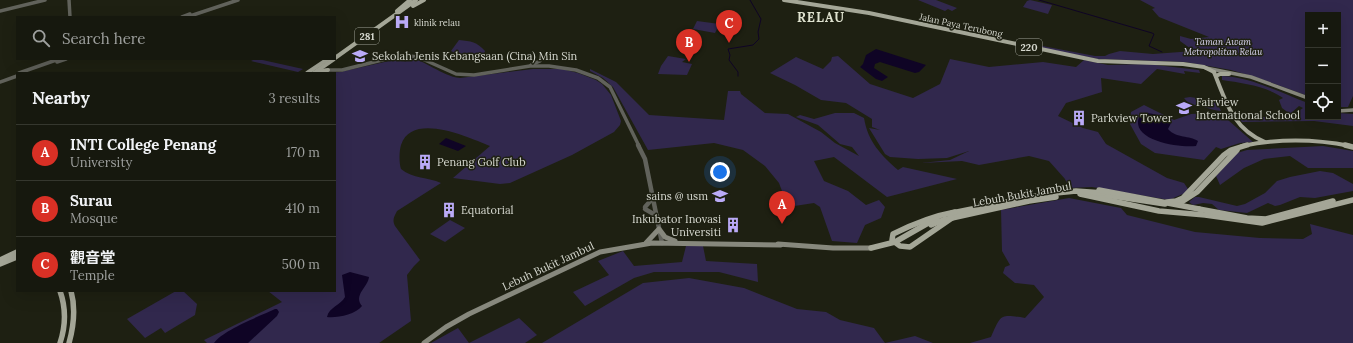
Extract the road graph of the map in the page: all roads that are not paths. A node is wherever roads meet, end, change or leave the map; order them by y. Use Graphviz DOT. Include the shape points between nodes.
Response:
graph roads {
  1 [pos="45,0"];
  2 [pos="69,0"];
  3 [pos="232,0"];
  4 [pos="238,0"];
  5 [pos="410,0"];
  6 [pos="416,0"];
  7 [pos="424,0"];
  8 [pos="784,0"];
  9 [pos="0,11"];
  10 [pos="399,13"];
  11 [pos="70,16"];
  12 [pos="185,16"];
  13 [pos="191,16"];
  14 [pos="937,21"];
  15 [pos="379,23"];
  16 [pos="955,32"];
  17 [pos="336,53"];
  18 [pos="336,57"];
  19 [pos="56,60"];
  20 [pos="63,60"];
  21 [pos="328,61"];
  22 [pos="1135,62"];
  23 [pos="319,67"];
  24 [pos="1204,67"];
  25 [pos="329,69"];
  26 [pos="1224,71"];
  27 [pos="23,72"];
  28 [pos="28,72"];
  29 [pos="313,72"];
  30 [pos="316,72"];
  31 [pos="1215,74"];
  32 [pos="1229,74"];
  33 [pos="16,75"];
  34 [pos="0,81"];
  35 [pos="1305,99"];
  36 [pos="1305,99"];
  37 [pos="1341,110"];
  38 [pos="1353,110"];
  39 [pos="1252,135"];
  40 [pos="1272,143"];
  41 [pos="1248,144"];
  42 [pos="1353,148"];
  43 [pos="1078,194"];
  44 [pos="1042,195"];
  45 [pos="653,198"];
  46 [pos="1353,198"];
  47 [pos="954,215"];
  48 [pos="657,216"];
  49 [pos="659,228"];
  50 [pos="680,242"];
  51 [pos="662,243"];
  52 [pos="645,244"];
  53 [pos="871,248"];
  54 [pos="16,252"];
  55 [pos="16,257"];
  56 [pos="0,260"];
  57 [pos="0,264"];
  58 [pos="60,292"];
  59 [pos="71,292"];
  60 [pos="60,343"];
  61 [pos="69,343"];
  62 [pos="424,343"];
  1 -- 9 [label="street"];
  2 -- 11 [label="street"];
  3 -- 12 [label="street"];
  4 -- 13 [label="street"];
  5 -- 15 [label="main road, 281"];
  6 -- 10 [label="main road, 281"];
  6 -- 15 [label="main road"];
  7 -- 10 [label="main road"];
  8 -- 16 [label="main road, Jalan Paya Terubong / 220" via="869,13"];
  10 -- 18 [label="main road, 281"];
  14 -- 16 [label="main road" via="940,27"];
  15 -- 17 [label="main road, 281"];
  16 -- 22 [label="main road, Jalan Paya Terubong / 220" via="1098,61"];
  19 -- 27 [label="street"];
  20 -- 28 [label="street"];
  21 -- 23 [label="main road, 281"];
  21 -- 25 [label="main road"];
  22 -- 24 [label="main road, Jalan Paya Terubong / 220"];
  22 -- 31 [label="main road, Jalan Paya Terubong / 220" via="1199,69"];
  23 -- 25 [label="street"];
  23 -- 29 [label="main road, 281"];
  24 -- 26 [label="main road, Jalan Paya Terubong / 220"];
  24 -- 31 [label="main road"];
  25 -- 30 [label="main road"];
  25 -- 45 [label="street" via="348,68 409,56 418,57 462,75 540,63 581,71 598,78 610,87 644,159"];
  26 -- 31 [label="main road"];
  26 -- 35 [label="main road, Jalan Paya Terubong / 220" via="1259,80"];
  31 -- 32 [label="main road"];
  31 -- 39 [label="main road" via="1234,120"];
  32 -- 36 [label="main road, Jalan Paya Terubong / 220"];
  33 -- 34 [label="street"];
  37 -- 38 [label="main road"];
  39 -- 40 [label="main road" via="1263,142"];
  39 -- 41 [label="main road" via="1256,142"];
  40 -- 41 [label="main road, Lebuh Bukit Jambul"];
  40 -- 42 [label="main road, Lebuh Bukit Jambul" via="1324,142"];
  41 -- 44 [label="main road, Lebuh Bukit Jambul" via="1230,151 1192,190 1176,201 1156,202 1090,192"];
  42 -- 43 [label="main road, Lebuh Bukit Jambul" via="1316,144 1253,146 1238,149 1197,192 1176,204 1101,194"];
  43 -- 46 [label="main road" via="1159,211 1262,223"];
  43 -- 47 [label="main road, Lebuh Bukit Jambul"];
  44 -- 46 [label="main road, bridge" via="1070,190 1099,190 1248,218 1266,219"];
  44 -- 47 [label="main road, Lebuh Bukit Jambul"];
  45 -- 48 [label="street"];
  45 -- 48 [label="street" via="645,208"];
  47 -- 47 [label="main road, bridge" via="910,247 900,246 892,240 893,234 932,216"];
  47 -- 53 [label="main road, Lebuh Bukit Jambul" via="886,248"];
  48 -- 49 [label="street"];
  49 -- 50 [label="main road" via="668,239"];
  49 -- 51 [label="street"];
  49 -- 52 [label="main road"];
  50 -- 51 [label="main road, Lebuh Bukit Jambul"];
  50 -- 53 [label="main road, Lebuh Bukit Jambul"];
  51 -- 52 [label="main road, Lebuh Bukit Jambul"];
  52 -- 62 [label="main road, Lebuh Bukit Jambul" via="600,252 584,259 457,320"];
  54 -- 56 [label="main road"];
  55 -- 57 [label="main road"];
  58 -- 60 [label="main road" via="65,311"];
  59 -- 61 [label="main road" via="75,312"];
}
